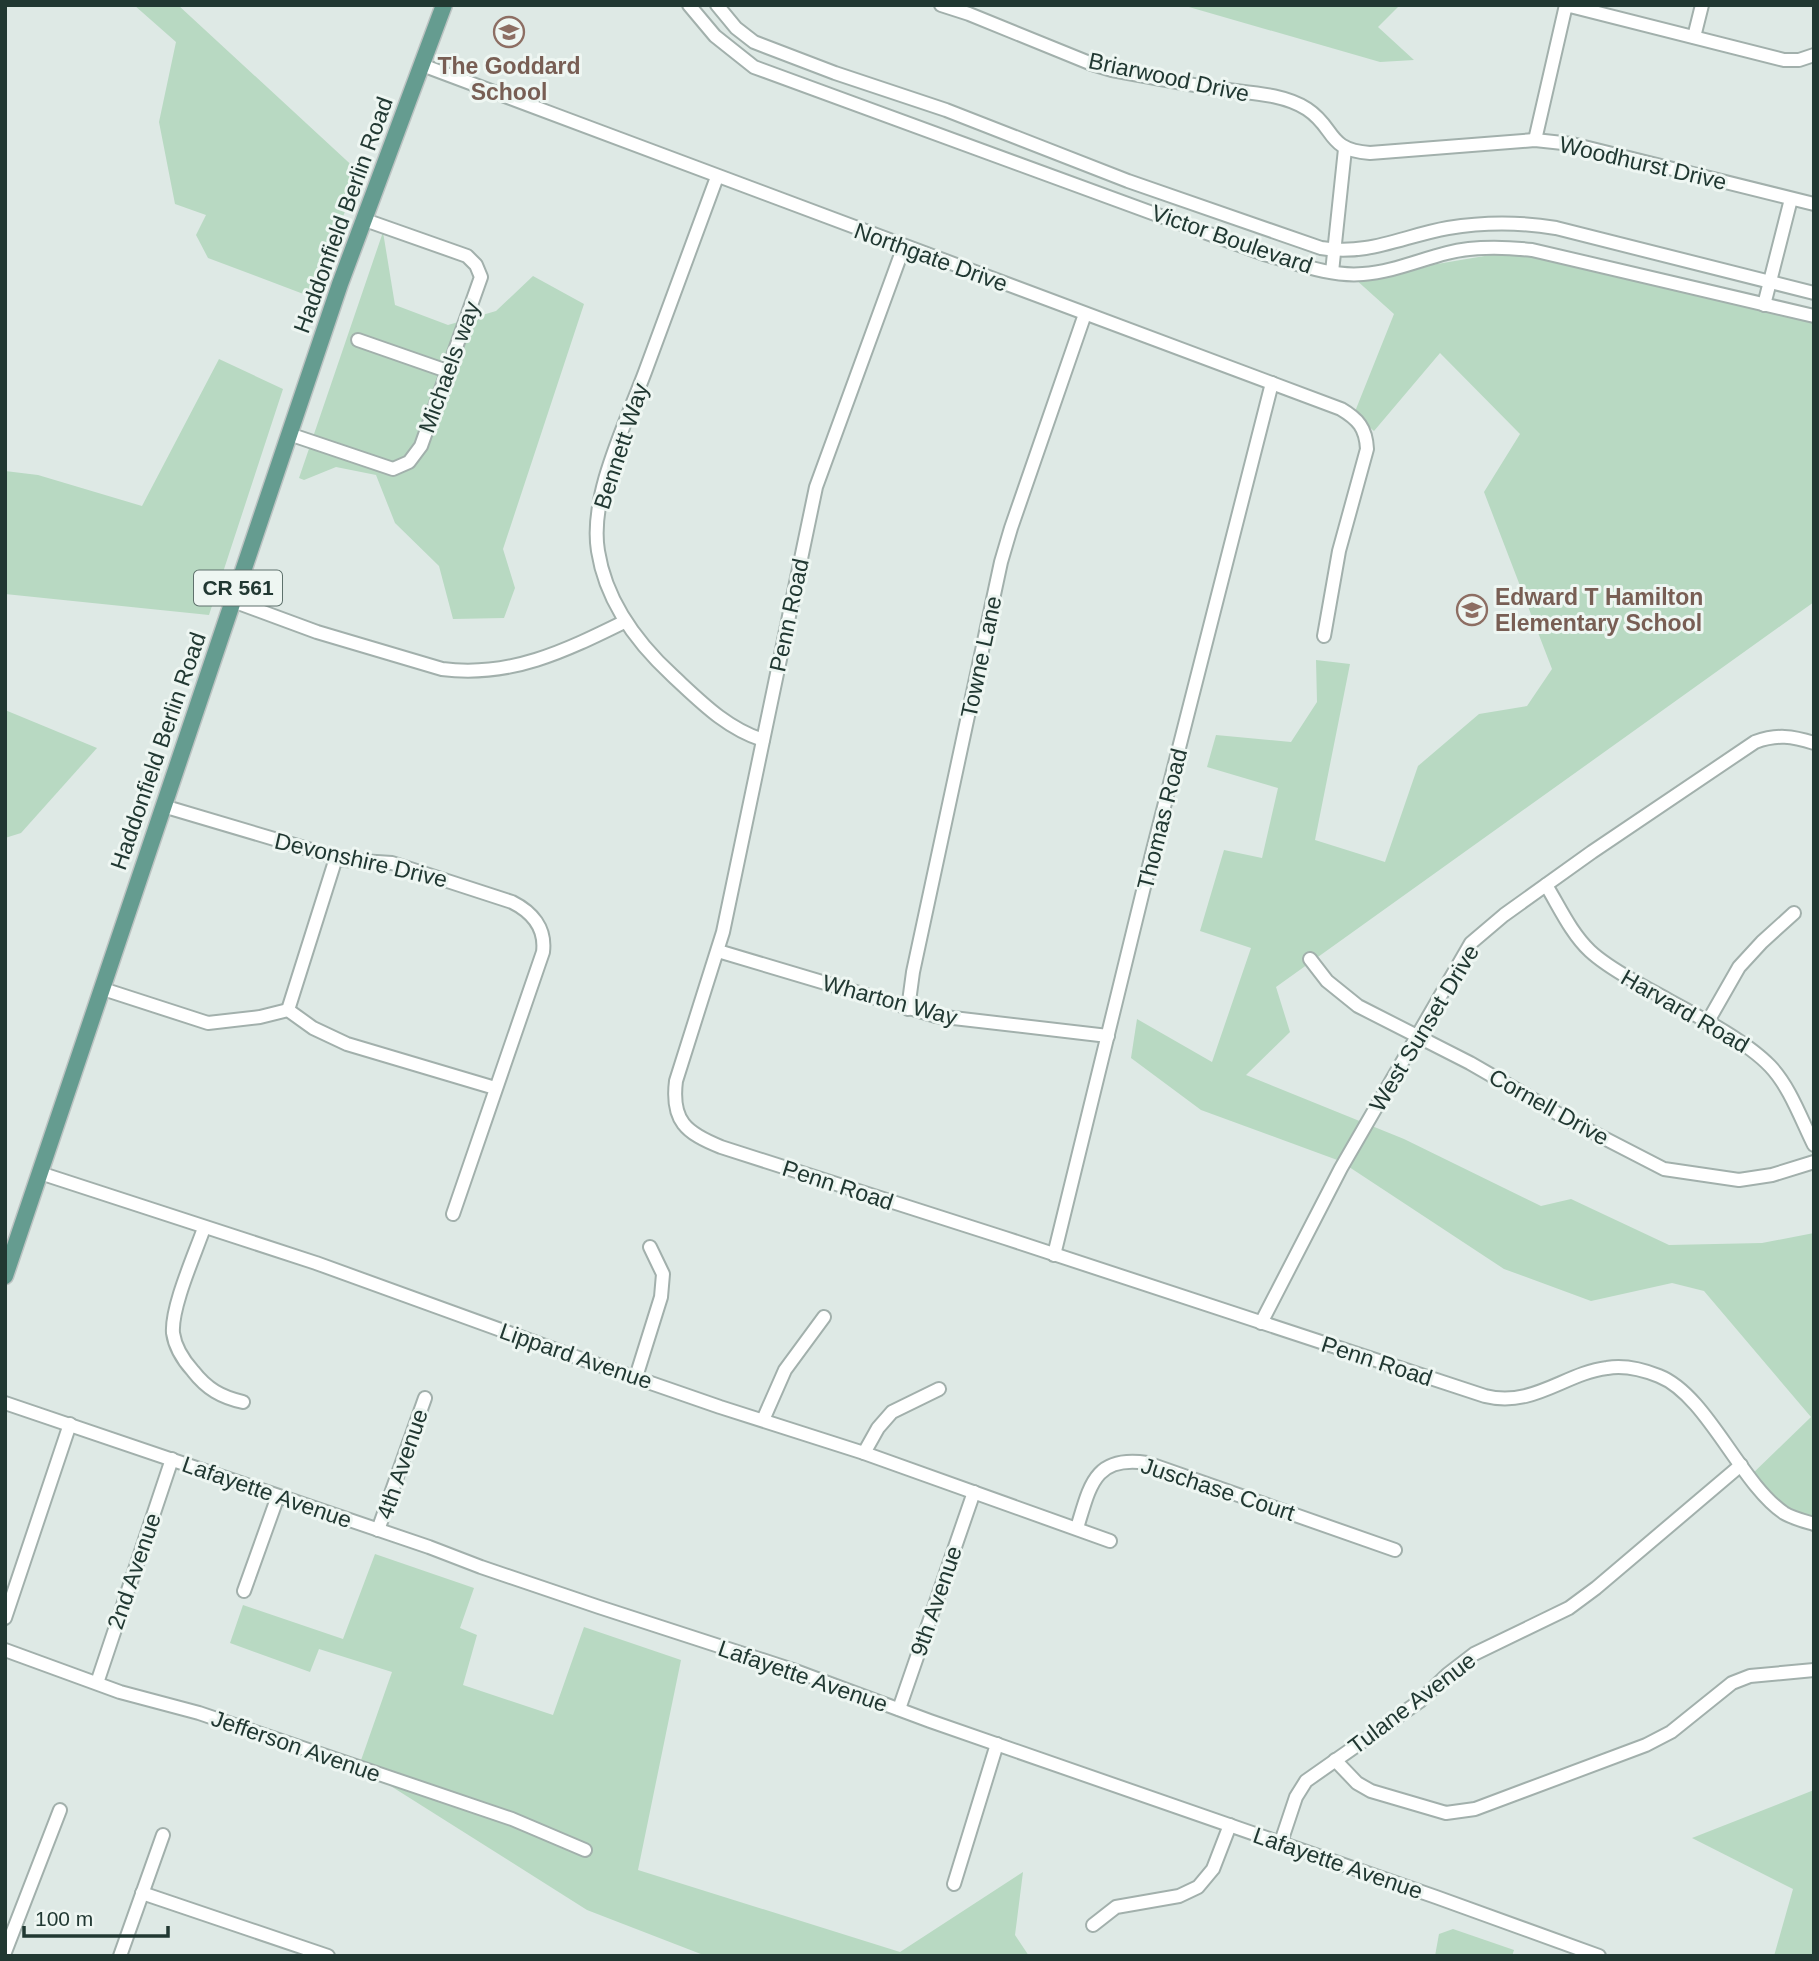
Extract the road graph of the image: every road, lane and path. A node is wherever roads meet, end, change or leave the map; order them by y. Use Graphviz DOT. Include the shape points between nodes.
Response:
graph roads {
  1 [pos="444,5"];
  2 [pos="689,5"];
  3 [pos="717,5"];
  4 [pos="941,5"];
  5 [pos="1566,5"];
  6 [pos="1702,5"];
  7 [pos="1694,37"];
  8 [pos="1814,55"];
  9 [pos="422,65"];
  10 [pos="1535,140"];
  11 [pos="1345,149"];
  12 [pos="717,177"];
  13 [pos="1791,199"];
  14 [pos="1814,204"];
  15 [pos="365,220"];
  16 [pos="1420,235"];
  17 [pos="904,246"];
  18 [pos="1334,250"];
  19 [pos="1421,261"];
  20 [pos="1332,272"];
  21 [pos="1771,283"];
  22 [pos="1814,293"];
  23 [pos="1764,305"];
  24 [pos="1085,314"];
  25 [pos="1814,316"];
  26 [pos="358,340"];
  27 [pos="447,371"];
  28 [pos="1272,383"];
  29 [pos="289,434"];
  30 [pos="233,601"];
  31 [pos="624,622"];
  32 [pos="1324,636"];
  33 [pos="1813,739"];
  34 [pos="763,740"];
  35 [pos="163,806"];
  36 [pos="336,858"];
  37 [pos="1546,885"];
  38 [pos="1794,913"];
  39 [pos="718,951"];
  40 [pos="1310,959"];
  41 [pos="103,989"];
  42 [pos="908,1009"];
  43 [pos="288,1010"];
  44 [pos="1707,1023"];
  45 [pos="1416,1035"];
  46 [pos="1108,1036"];
  47 [pos="495,1088"];
  48 [pos="1814,1145"];
  49 [pos="1814,1162"];
  50 [pos="40,1173"];
  51 [pos="453,1214"];
  52 [pos="204,1228"];
  53 [pos="650,1247"];
  54 [pos="1054,1255"];
  55 [pos="5,1276"];
  56 [pos="824,1317"];
  57 [pos="1262,1323"];
  58 [pos="636,1377"];
  59 [pos="939,1389"];
  60 [pos="425,1398"];
  61 [pos="243,1402"];
  62 [pos="5,1403"];
  63 [pos="763,1420"];
  64 [pos="71,1424"];
  65 [pos="864,1453"];
  66 [pos="172,1459"];
  67 [pos="1741,1465"];
  68 [pos="974,1492"];
  69 [pos="278,1496"];
  70 [pos="1814,1524"];
  71 [pos="1077,1528"];
  72 [pos="378,1530"];
  73 [pos="1110,1541"];
  74 [pos="1395,1550"];
  75 [pos="244,1591"];
  76 [pos="5,1618"];
  77 [pos="5,1650"];
  78 [pos="1814,1670"];
  79 [pos="97,1683"];
  80 [pos="899,1709"];
  81 [pos="997,1744"];
  82 [pos="1335,1760"];
  83 [pos="60,1810"];
  84 [pos="1230,1825"];
  85 [pos="163,1835"];
  86 [pos="1281,1842"];
  87 [pos="584,1850"];
  88 [pos="954,1884"];
  89 [pos="142,1893"];
  90 [pos="1093,1925"];
  91 [pos="1573,1951"];
  92 [pos="5,1952"];
  93 [pos="120,1956"];
  94 [pos="328,1956"];
  95 [pos="1599,1956"];
  1 -- 9 [label="main road, Haddonfield Berlin Road / CR 561"];
  2 -- 20 [label="street, Victor Boulevard" via="715,36 754,67 1264,254"];
  3 -- 18 [label="street, Victor Boulevard" via="754,42 1128,181"];
  4 -- 11 [label="street, Briarwood Drive" via="1112,70 1297,104"];
  5 -- 7 [label="street"];
  5 -- 10 [label="street"];
  6 -- 7 [label="street"];
  7 -- 8 [label="street" via="1784,60"];
  9 -- 12 [label="street, Northgate Drive"];
  9 -- 15 [label="main road, Haddonfield Berlin Road / CR 561"];
  10 -- 11 [label="street, Woodhurst Drive" via="1370,153"];
  10 -- 13 [label="street, Woodhurst Drive" via="1602,151"];
  11 -- 18 [label="street"];
  12 -- 17 [label="street, Northgate Drive"];
  12 -- 31 [label="street, Bennett Way" via="601,502 598,551"];
  13 -- 14 [label="street, Woodhurst Drive"];
  13 -- 21 [label="street"];
  15 -- 27 [label="street, Michaels way" via="467,256 476,265 481,277"];
  15 -- 29 [label="main road, Haddonfield Berlin Road / CR 561"];
  16 -- 18 [label="street, Victor Boulevard" via="1368,249"];
  16 -- 19 [label="street"];
  16 -- 21 [label="street, Victor Boulevard" via="1498,223 1556,228"];
  17 -- 24 [label="street, Northgate Drive"];
  17 -- 34 [label="street, Penn Road" via="816,488"];
  18 -- 20 [label="street"];
  19 -- 20 [label="street, Victor Boulevard" via="1371,273"];
  19 -- 23 [label="street, Victor Boulevard" via="1474,248 1515,248"];
  21 -- 22 [label="street, Victor Boulevard"];
  21 -- 23 [label="street"];
  23 -- 25 [label="street, Victor Boulevard"];
  24 -- 28 [label="street, Northgate Drive"];
  24 -- 42 [label="street, Towne Lane" via="1001,562"];
  26 -- 27 [label="street"];
  27 -- 29 [label="street, Michaels way" via="421,446 409,462 393,469"];
  28 -- 32 [label="street, Northgate Drive" via="1341,409 1362,425 1366,435 1367,449 1339,551"];
  28 -- 46 [label="street, Thomas Road"];
  29 -- 30 [label="main road, Haddonfield Berlin Road / CR 561"];
  30 -- 31 [label="street" via="317,632 458,671 485,672 530,663"];
  30 -- 35 [label="main road, Haddonfield Berlin Road / CR 561"];
  31 -- 34 [label="street, Bennett Way" via="662,666 721,721"];
  33 -- 37 [label="street, West Sunset Drive" via="1777,736 1755,742"];
  34 -- 39 [label="street, Penn Road"];
  35 -- 36 [label="street, Devonshire Drive"];
  35 -- 41 [label="main road, Haddonfield Berlin Road / CR 561"];
  36 -- 43 [label="street"];
  36 -- 47 [label="street, Devonshire Drive" via="391,863 512,902 532,915 545,939 543,952"];
  37 -- 44 [label="street, Harvard Road" via="1592,953"];
  37 -- 45 [label="street, West Sunset Drive" via="1471,943"];
  38 -- 44 [label="street" via="1740,967"];
  39 -- 42 [label="street, Wharton Way"];
  39 -- 54 [label="street, Penn Road" via="676,1081 675,1107 685,1126 721,1147"];
  40 -- 45 [label="street, Cornell Drive" via="1358,1006"];
  41 -- 43 [label="street" via="208,1023"];
  41 -- 50 [label="main road, Haddonfield Berlin Road / CR 561"];
  42 -- 46 [label="street, Wharton Way"];
  43 -- 47 [label="street" via="346,1044"];
  44 -- 48 [label="street, Harvard Road" via="1773,1068"];
  45 -- 49 [label="street, Cornell Drive" via="1664,1169 1739,1181"];
  45 -- 57 [label="street, West Sunset Drive"];
  46 -- 54 [label="street, Thomas Road"];
  47 -- 51 [label="street, Devonshire Drive"];
  50 -- 52 [label="street, Lippard Avenue"];
  50 -- 55 [label="main road, Haddonfield Berlin Road / CR 561"];
  52 -- 58 [label="street, Lippard Avenue"];
  52 -- 61 [label="street" via="175,1313 174,1336 200,1380 224,1398"];
  53 -- 58 [label="street" via="663,1274 661,1297"];
  54 -- 57 [label="street, Penn Road"];
  56 -- 63 [label="street" via="785,1370"];
  57 -- 67 [label="street, Penn Road" via="1494,1399 1545,1392 1609,1367 1639,1370 1662,1377 1685,1395"];
  58 -- 63 [label="street, Lippard Avenue"];
  59 -- 65 [label="street" via="892,1412"];
  60 -- 72 [label="street, 4th Avenue"];
  62 -- 64 [label="street, Lafayette Avenue"];
  63 -- 65 [label="street, Lippard Avenue"];
  64 -- 66 [label="street, Lafayette Avenue"];
  64 -- 76 [label="street"];
  65 -- 68 [label="street, Lippard Avenue"];
  66 -- 69 [label="street, Lafayette Avenue"];
  66 -- 79 [label="street, 2nd Avenue"];
  67 -- 70 [label="street, Penn Road" via="1767,1499 1786,1514"];
  67 -- 82 [label="street, Tulane Avenue" via="1597,1588 1569,1608 1474,1654 1420,1701"];
  68 -- 71 [label="street, Lippard Avenue"];
  68 -- 80 [label="street, 9th Avenue"];
  69 -- 72 [label="street, Lafayette Avenue"];
  69 -- 75 [label="street"];
  71 -- 73 [label="street, Lippard Avenue"];
  71 -- 74 [label="street, Juschase Court" via="1101,1470 1126,1460 1147,1463"];
  72 -- 80 [label="street, Lafayette Avenue"];
  77 -- 79 [label="street, Jefferson Avenue"];
  78 -- 82 [label="street" via="1751,1676 1732,1683 1654,1741 1475,1809 1446,1813 1371,1791"];
  79 -- 87 [label="street, Jefferson Avenue" via="200,1713 512,1819"];
  80 -- 81 [label="street, Lafayette Avenue"];
  81 -- 84 [label="street, Lafayette Avenue"];
  81 -- 88 [label="street"];
  82 -- 86 [label="street, Tulane Avenue" via="1306,1781"];
  83 -- 92 [label="street"];
  84 -- 86 [label="street, Lafayette Avenue"];
  84 -- 90 [label="street" via="1213,1870 1198,1887 1178,1896 1116,1908"];
  85 -- 89 [label="street"];
  86 -- 91 [label="street, Lafayette Avenue"];
  89 -- 93 [label="street"];
  89 -- 94 [label="street"];
  91 -- 95 [label="street, Lafayette Avenue"];
}
